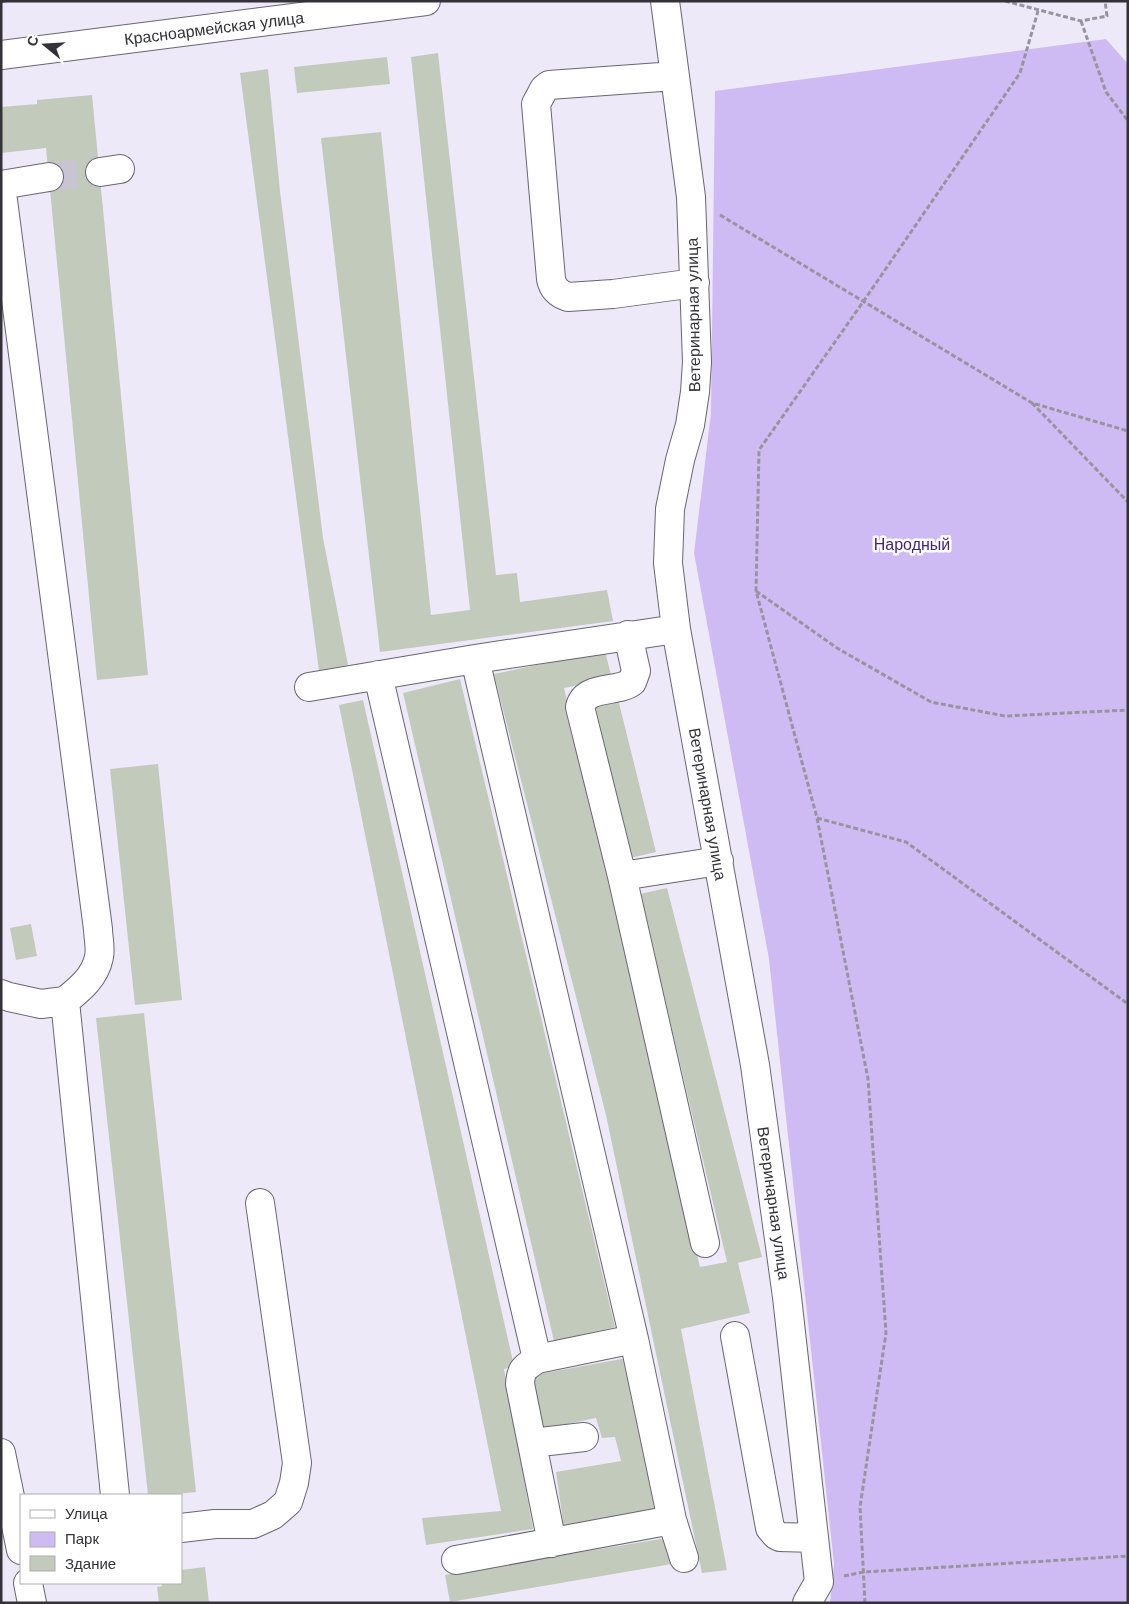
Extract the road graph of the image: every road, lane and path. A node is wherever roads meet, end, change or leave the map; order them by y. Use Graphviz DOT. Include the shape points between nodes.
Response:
graph roads {
  1 [pos="6,1"];
  2 [pos="426,1"];
  3 [pos="665,1"];
  4 [pos="1005,1"];
  5 [pos="1105,1"];
  6 [pos="1,2"];
  7 [pos="1038,11"];
  8 [pos="1080,21"];
  9 [pos="1,55"];
  10 [pos="675,76"];
  11 [pos="1128,122"];
  12 [pos="49,177"];
  13 [pos="1,185"];
  14 [pos="691,197"];
  15 [pos="695,283"];
  16 [pos="863,302"];
  17 [pos="1032,402"];
  18 [pos="1128,431"];
  19 [pos="1128,502"];
  20 [pos="756,591"];
  21 [pos="676,629"];
  22 [pos="628,635"];
  23 [pos="474,659"];
  24 [pos="378,675"];
  25 [pos="309,687"];
  26 [pos="1128,710"];
  27 [pos="817,818"];
  28 [pos="719,861"];
  29 [pos="622,876"];
  30 [pos="1,994"];
  31 [pos="65,1001"];
  32 [pos="1128,1004"];
  33 [pos="260,1203"];
  34 [pos="705,1243"];
  35 [pos="734,1336"];
  36 [pos="634,1339"];
  37 [pos="537,1360"];
  38 [pos="584,1437"];
  39 [pos="532,1443"];
  40 [pos="1,1453"];
  41 [pos="115,1494"];
  42 [pos="672,1520"];
  43 [pos="18,1521"];
  44 [pos="182,1528"];
  45 [pos="814,1538"];
  46 [pos="20,1540"];
  47 [pos="552,1543"];
  48 [pos="1128,1556"];
  49 [pos="684,1558"];
  50 [pos="456,1560"];
  51 [pos="864,1572"];
  52 [pos="28,1584"];
  53 [pos="32,1603"];
  54 [pos="807,1603"];
  55 [pos="864,1603"];
  1 -- 6 [label="path"];
  2 -- 9 [label="street, Красноармейская улица"];
  3 -- 10 [label="street, Ветеринарная улица"];
  4 -- 7 [label="path"];
  5 -- 8 [label="path" via="1108,16"];
  7 -- 8 [label="path"];
  7 -- 16 [label="path" via="1020,73"];
  8 -- 11 [label="path" via="1106,92"];
  10 -- 14 [label="street, Ветеринарная улица"];
  10 -- 15 [label="street" via="549,85 540,95 536,104 551,279 553,286 568,297"];
  12 -- 13 [label="street"];
  13 -- 31 [label="street" via="98,928 99,956 92,975"];
  14 -- 15 [label="street, Ветеринарная улица"];
  14 -- 16 [label="path"];
  15 -- 21 [label="street, Ветеринарная улица" via="695,392 670,518 668,563"];
  16 -- 17 [label="path"];
  16 -- 20 [label="path" via="759,450"];
  17 -- 18 [label="path"];
  17 -- 19 [label="path"];
  20 -- 26 [label="path" via="837,648 932,702 1006,716"];
  20 -- 27 [label="path"];
  21 -- 22 [label="street"];
  21 -- 28 [label="street, Ветеринарная улица"];
  22 -- 23 [label="street"];
  22 -- 29 [label="street" via="636,671 632,682 589,694 581,701 580,707"];
  23 -- 24 [label="street"];
  23 -- 36 [label="street"];
  24 -- 25 [label="street"];
  24 -- 37 [label="street"];
  27 -- 32 [label="path" via="906,842"];
  27 -- 51 [label="path" via="868,1079 886,1334 860,1507"];
  28 -- 29 [label="street"];
  28 -- 45 [label="street, Ветеринарная улица" via="757,1074 787,1297"];
  29 -- 34 [label="street"];
  30 -- 31 [label="street" via="41,1004"];
  31 -- 41 [label="street"];
  33 -- 44 [label="street" via="297,1463 294,1483 288,1502 273,1515 253,1524"];
  35 -- 45 [label="street" via="770,1528 780,1538"];
  36 -- 37 [label="street"];
  36 -- 42 [label="street"];
  37 -- 39 [label="street" via="525,1367 520,1378"];
  38 -- 39 [label="street"];
  39 -- 47 [label="street"];
  40 -- 43 [label="street"];
  42 -- 47 [label="street"];
  42 -- 49 [label="street"];
  43 -- 46 [label="street"];
  45 -- 54 [label="street, Ветеринарная улица" via="819,1582"];
  47 -- 50 [label="street"];
  48 -- 51 [label="path"];
  51 -- 55 [label="path"];
  52 -- 53 [label="street"];
}
